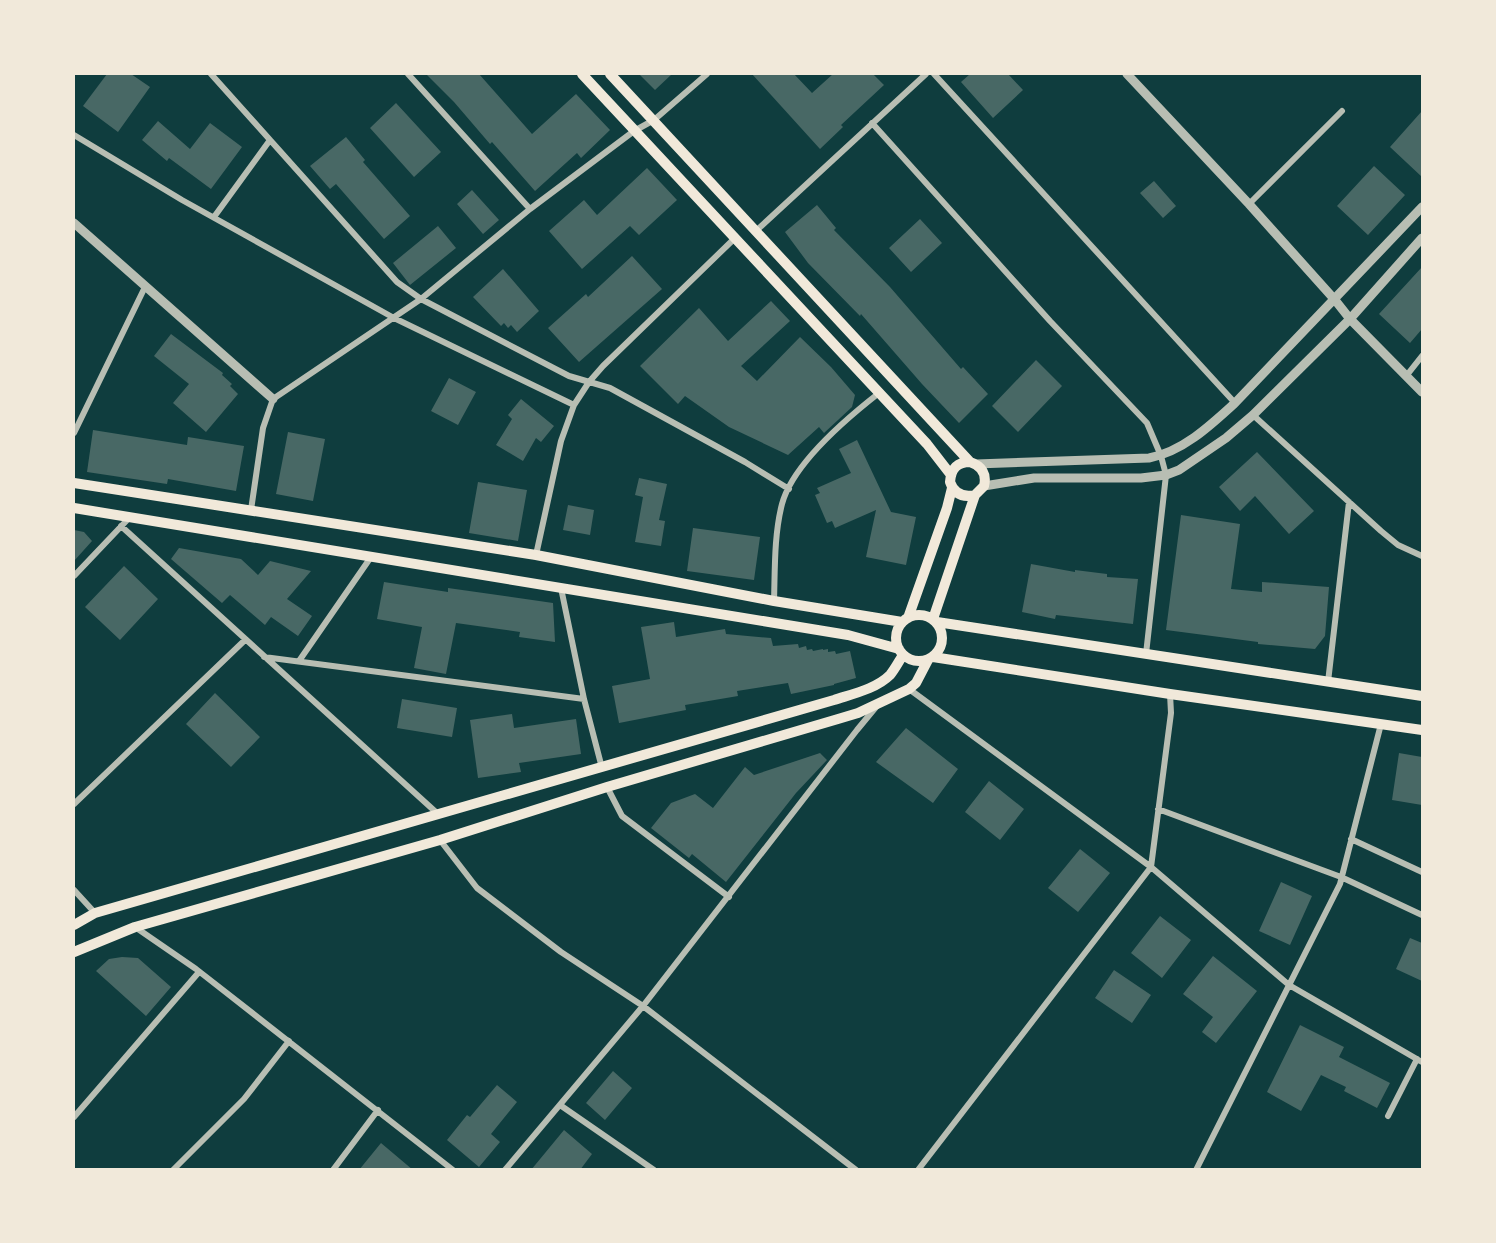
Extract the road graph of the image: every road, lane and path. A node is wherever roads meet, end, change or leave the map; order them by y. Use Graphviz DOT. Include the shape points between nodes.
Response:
graph roads {
  1 [pos="211,74"];
  2 [pos="408,74"];
  3 [pos="582,74"];
  4 [pos="610,74"];
  5 [pos="707,74"];
  6 [pos="926,74"];
  7 [pos="934,74"];
  8 [pos="1127,74"];
  9 [pos="1342,111"];
  10 [pos="654,120"];
  11 [pos="872,123"];
  12 [pos="634,131"];
  13 [pos="74,135"];
  14 [pos="270,140"];
  15 [pos="1249,204"];
  16 [pos="1422,207"];
  17 [pos="530,209"];
  18 [pos="214,217"];
  19 [pos="74,223"];
  20 [pos="757,230"];
  21 [pos="735,238"];
  22 [pos="1422,238"];
  23 [pos="145,287"];
  24 [pos="421,299"];
  25 [pos="1335,300"];
  26 [pos="394,318"];
  27 [pos="1350,319"];
  28 [pos="1422,356"];
  29 [pos="1407,375"];
  30 [pos="589,382"];
  31 [pos="1422,392"];
  32 [pos="879,393"];
  33 [pos="273,399"];
  34 [pos="1235,403"];
  35 [pos="574,405"];
  36 [pos="1253,415"];
  37 [pos="74,433"];
  38 [pos="1161,456"];
  39 [pos="973,463"];
  40 [pos="951,475"];
  41 [pos="1166,476"];
  42 [pos="74,483"];
  43 [pos="984,486"];
  44 [pos="952,488"];
  45 [pos="789,489"];
  46 [pos="975,495"];
  47 [pos="1349,502"];
  48 [pos="74,508"];
  49 [pos="251,510"];
  50 [pos="130,517"];
  51 [pos="121,526"];
  52 [pos="536,555"];
  53 [pos="1422,556"];
  54 [pos="370,557"];
  55 [pos="74,576"];
  56 [pos="561,588"];
  57 [pos="774,601"];
  58 [pos="905,620"];
  59 [pos="935,621"];
  60 [pos="245,640"];
  61 [pos="901,652"];
  62 [pos="1146,655"];
  63 [pos="264,657"];
  64 [pos="930,658"];
  65 [pos="298,662"];
  66 [pos="1328,682"];
  67 [pos="909,689"];
  68 [pos="1170,694"];
  69 [pos="1422,696"];
  70 [pos="585,699"];
  71 [pos="879,704"];
  72 [pos="1381,723"];
  73 [pos="1422,730"];
  74 [pos="602,768"];
  75 [pos="607,787"];
  76 [pos="74,804"];
  77 [pos="1158,809"];
  78 [pos="438,815"];
  79 [pos="1352,839"];
  80 [pos="440,840"];
  81 [pos="1151,867"];
  82 [pos="1422,872"];
  83 [pos="1341,877"];
  84 [pos="74,890"];
  85 [pos="729,897"];
  86 [pos="95,913"];
  87 [pos="1422,915"];
  88 [pos="74,925"];
  89 [pos="135,927"];
  90 [pos="74,952"];
  91 [pos="199,972"];
  92 [pos="1289,985"];
  93 [pos="643,1006"];
  94 [pos="289,1041"];
  95 [pos="1420,1060"];
  96 [pos="560,1105"];
  97 [pos="378,1110"];
  98 [pos="1388,1116"];
  99 [pos="74,1117"];
  100 [pos="173,1170"];
  101 [pos="333,1170"];
  102 [pos="453,1170"];
  103 [pos="505,1170"];
  104 [pos="654,1170"];
  105 [pos="856,1170"];
  106 [pos="918,1170"];
  107 [pos="1196,1170"];
  1 -- 14 [label="street"];
  2 -- 17 [label="street"];
  3 -- 12 [label="main road"];
  4 -- 10 [label="main road"];
  5 -- 10 [label="street"];
  6 -- 11 [label="street"];
  7 -- 34 [label="street"];
  8 -- 15 [label="street"];
  9 -- 15 [label="street"];
  10 -- 12 [label="street"];
  10 -- 20 [label="main road"];
  11 -- 20 [label="street"];
  11 -- 38 [label="street" via="1050,321 1132,405 1147,423"];
  12 -- 17 [label="street"];
  12 -- 21 [label="main road"];
  13 -- 18 [label="street"];
  14 -- 18 [label="street"];
  14 -- 24 [label="street" via="397,282"];
  15 -- 25 [label="street"];
  16 -- 25 [label="street"];
  17 -- 24 [label="street"];
  18 -- 26 [label="street"];
  19 -- 23 [label="street"];
  20 -- 39 [label="main road"];
  21 -- 30 [label="street"];
  21 -- 32 [label="main road"];
  22 -- 27 [label="street"];
  23 -- 33 [label="street"];
  23 -- 37 [label="street"];
  24 -- 26 [label="street"];
  24 -- 30 [label="street" via="569,376"];
  25 -- 27 [label="street"];
  25 -- 34 [label="street"];
  26 -- 33 [label="street"];
  26 -- 35 [label="street"];
  27 -- 29 [label="street"];
  27 -- 36 [label="street"];
  28 -- 29 [label="street"];
  29 -- 31 [label="street"];
  30 -- 35 [label="street"];
  30 -- 45 [label="street" via="610,388"];
  32 -- 40 [label="main road"];
  32 -- 45 [label="street" via="827,438"];
  33 -- 49 [label="street" via="263,428"];
  34 -- 38 [label="street" via="1195,437"];
  35 -- 52 [label="street" via="561,441"];
  36 -- 41 [label="street" via="1202,456"];
  36 -- 47 [label="street"];
  38 -- 39 [label="street"];
  38 -- 41 [label="street"];
  39 -- 40 [label="main road" via="958,465"];
  39 -- 43 [label="main road" via="984,473"];
  40 -- 44 [label="main road"];
  41 -- 43 [label="street" via="1034,478"];
  41 -- 62 [label="street"];
  42 -- 49 [label="main road"];
  43 -- 46 [label="main road"];
  44 -- 46 [label="main road" via="962,496"];
  44 -- 58 [label="main road"];
  45 -- 57 [label="street" via="779,523"];
  46 -- 59 [label="main road"];
  47 -- 53 [label="street" via="1398,545"];
  47 -- 66 [label="street"];
  48 -- 50 [label="main road"];
  49 -- 52 [label="main road"];
  50 -- 51 [label="street"];
  50 -- 54 [label="main road"];
  51 -- 55 [label="street"];
  51 -- 60 [label="street"];
  52 -- 57 [label="main road"];
  54 -- 56 [label="main road"];
  54 -- 65 [label="street"];
  56 -- 61 [label="main road" via="848,634"];
  56 -- 70 [label="street"];
  57 -- 58 [label="main road"];
  58 -- 59 [label="main road" via="918,615"];
  58 -- 61 [label="main road" via="896,635"];
  59 -- 62 [label="main road"];
  59 -- 64 [label="main road" via="943,638 940,649"];
  60 -- 63 [label="street"];
  60 -- 76 [label="street"];
  61 -- 64 [label="main road" via="915,661"];
  61 -- 74 [label="main road" via="890,674 874,686"];
  62 -- 66 [label="main road"];
  63 -- 65 [label="street"];
  63 -- 78 [label="street"];
  64 -- 67 [label="main road"];
  64 -- 68 [label="main road"];
  65 -- 70 [label="street"];
  66 -- 69 [label="main road"];
  67 -- 71 [label="main road"];
  67 -- 81 [label="street"];
  68 -- 72 [label="main road"];
  68 -- 77 [label="street"];
  70 -- 74 [label="street"];
  71 -- 75 [label="main road"];
  71 -- 85 [label="street"];
  72 -- 73 [label="main road"];
  72 -- 79 [label="street"];
  74 -- 78 [label="main road"];
  75 -- 80 [label="main road"];
  75 -- 85 [label="street" via="622,816"];
  77 -- 81 [label="street"];
  77 -- 83 [label="street"];
  78 -- 86 [label="main road"];
  79 -- 82 [label="street"];
  79 -- 83 [label="street"];
  80 -- 89 [label="main road"];
  80 -- 93 [label="street" via="477,888 561,952"];
  81 -- 92 [label="street"];
  81 -- 106 [label="street"];
  83 -- 87 [label="street"];
  83 -- 92 [label="street"];
  84 -- 86 [label="street"];
  85 -- 93 [label="street"];
  86 -- 88 [label="main road"];
  89 -- 90 [label="main road"];
  89 -- 91 [label="street"];
  91 -- 94 [label="street"];
  91 -- 99 [label="street"];
  92 -- 95 [label="street"];
  92 -- 107 [label="street"];
  93 -- 96 [label="street"];
  93 -- 105 [label="street"];
  94 -- 97 [label="street"];
  94 -- 100 [label="street" via="244,1099"];
  95 -- 98 [label="street"];
  96 -- 103 [label="street"];
  96 -- 104 [label="street"];
  97 -- 101 [label="street"];
  97 -- 102 [label="street"];
}
